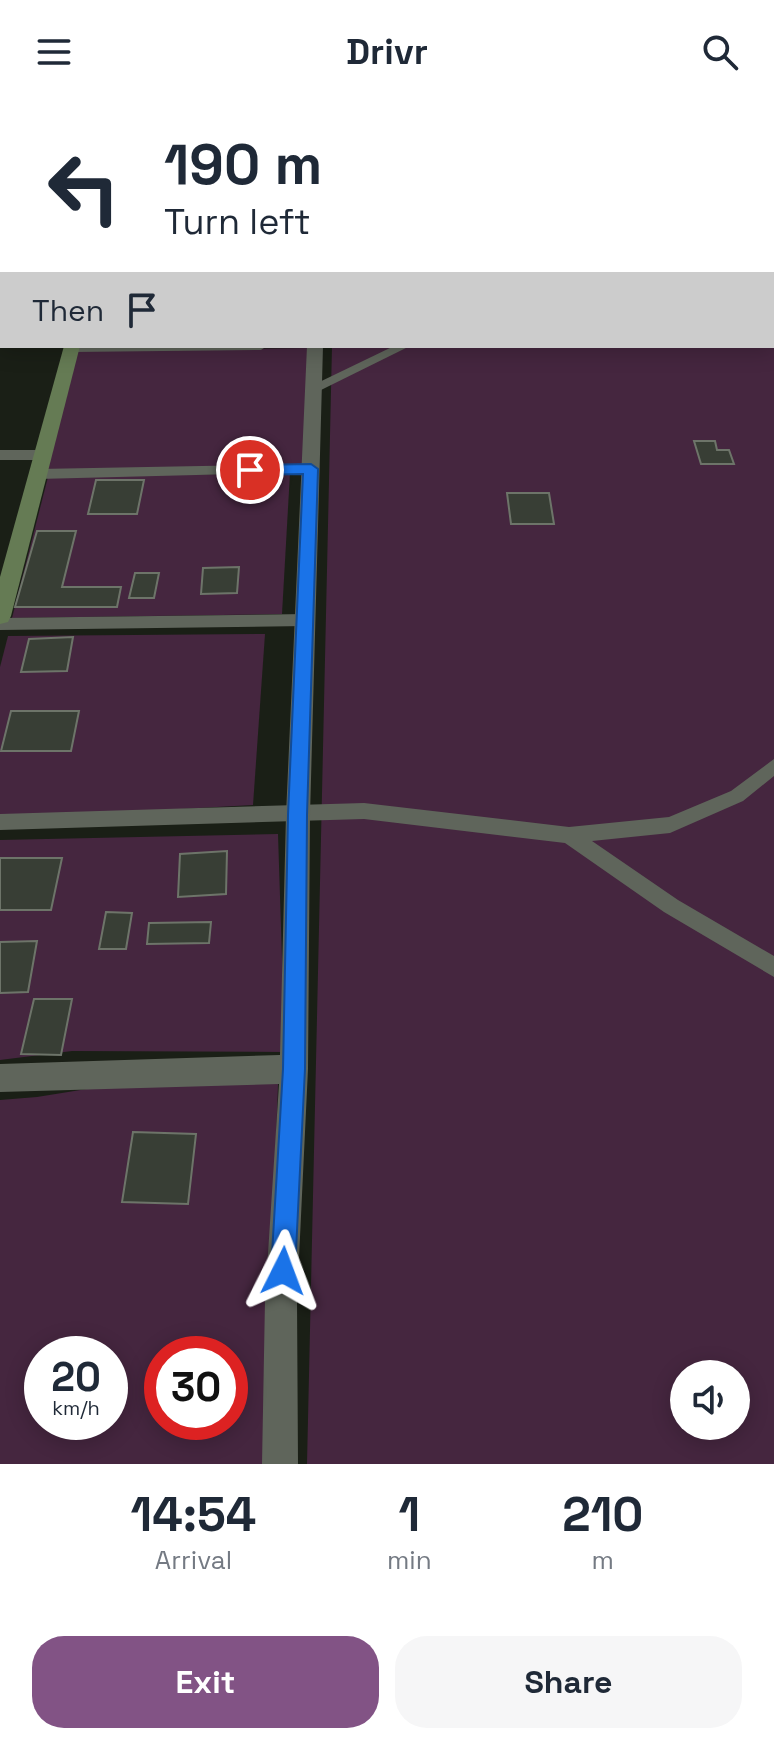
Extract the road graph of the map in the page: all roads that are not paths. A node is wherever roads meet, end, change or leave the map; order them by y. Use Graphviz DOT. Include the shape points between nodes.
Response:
graph roads {
  1 [pos="72,348"];
  2 [pos="315,348"];
  3 [pos="400,348"];
  4 [pos="314,388"];
  5 [pos="0,455"];
  6 [pos="41,465"];
  7 [pos="311,469"];
  8 [pos="0,616"];
  9 [pos="306,620"];
  10 [pos="0,624"];
  11 [pos="774,766"];
  12 [pos="298,815"];
  13 [pos="0,822"];
  14 [pos="569,835"];
  15 [pos="774,967"];
  16 [pos="294,1069"];
  17 [pos="0,1078"];
  18 [pos="280,1464"];
  1 -- 6 [label="street"];
  2 -- 4 [label="street"];
  3 -- 4 [label="lane"];
  4 -- 7 [label="street"];
  5 -- 6 [label="lane"];
  6 -- 7 [label="lane"];
  6 -- 8 [label="street"];
  7 -- 9 [label="street"];
  9 -- 10 [label="lane"];
  9 -- 12 [label="street"];
  11 -- 14 [label="lane" via="737,796 670,825"];
  12 -- 13 [label="lane"];
  12 -- 14 [label="lane" via="364,811"];
  12 -- 16 [label="street"];
  14 -- 15 [label="lane" via="671,906"];
  16 -- 17 [label="street"];
  16 -- 18 [label="street" via="281,1300"];
}
